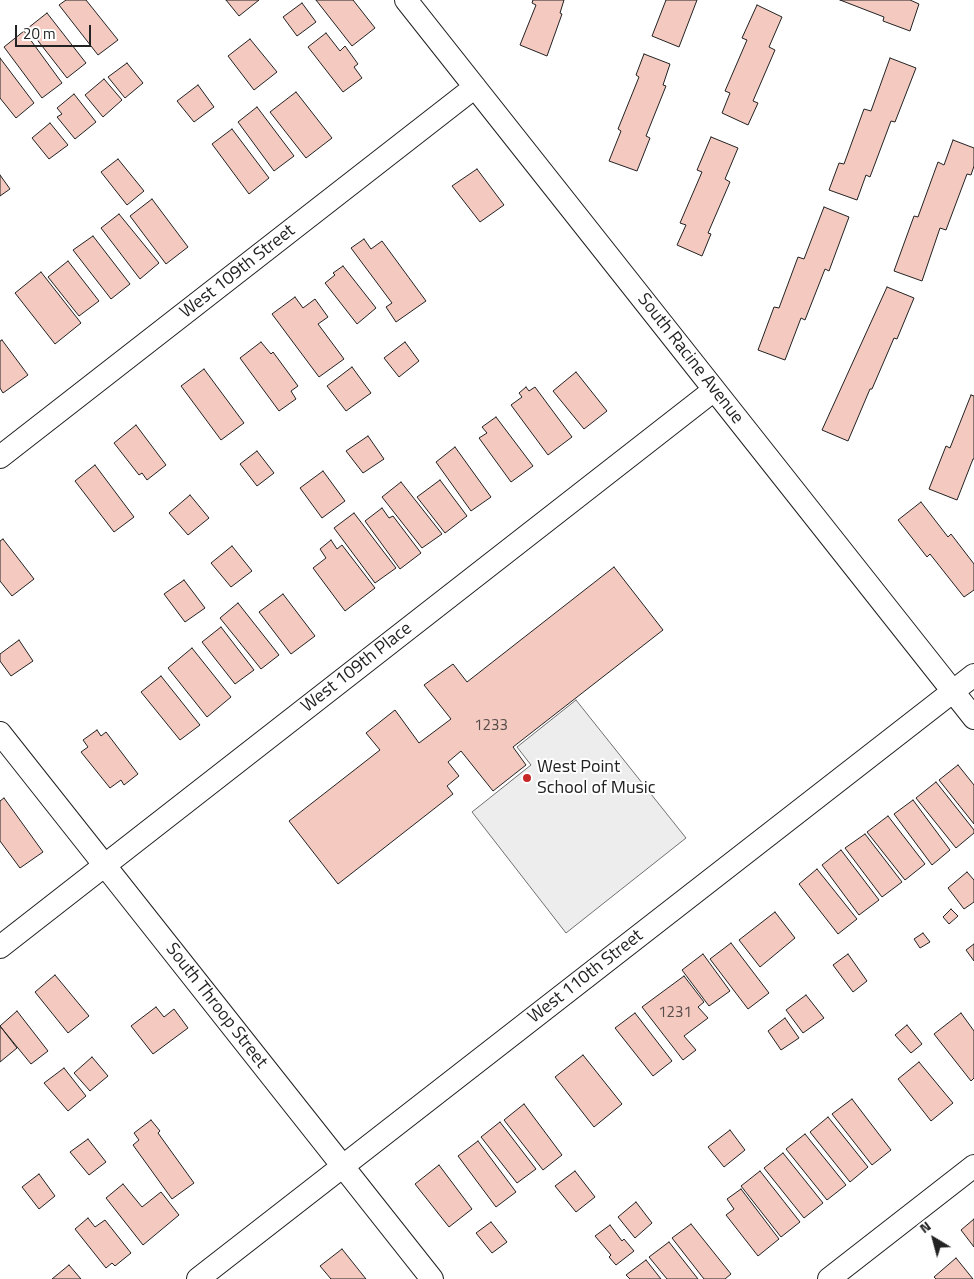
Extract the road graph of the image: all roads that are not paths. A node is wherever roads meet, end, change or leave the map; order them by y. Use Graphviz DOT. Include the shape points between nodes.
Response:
graph roads {
  1 [pos="406,0"];
  2 [pos="475,87"];
  3 [pos="714,390"];
  4 [pos="0,457"];
  5 [pos="974,675"];
  6 [pos="953,691"];
  7 [pos="974,718"];
  8 [pos="0,733"];
  9 [pos="105,865"];
  10 [pos="0,947"];
  11 [pos="974,1166"];
  12 [pos="343,1167"];
  13 [pos="198,1279"];
  14 [pos="432,1279"];
  15 [pos="829,1279"];
  1 -- 2 [label="street, South Racine Avenue"];
  2 -- 3 [label="street, South Racine Avenue"];
  2 -- 4 [label="street, West 109th Street"];
  3 -- 6 [label="street, South Racine Avenue"];
  3 -- 9 [label="street, West 109th Place"];
  5 -- 6 [label="street, West 110th Street"];
  6 -- 7 [label="street, South Racine Avenue"];
  6 -- 12 [label="street, West 110th Street"];
  8 -- 9 [label="street, South Throop Street"];
  9 -- 10 [label="street, West 109th Place"];
  9 -- 12 [label="street, South Throop Street"];
  11 -- 15 [label="street"];
  12 -- 13 [label="street, West 110th Street"];
  12 -- 14 [label="street, South Throop Street"];
}
